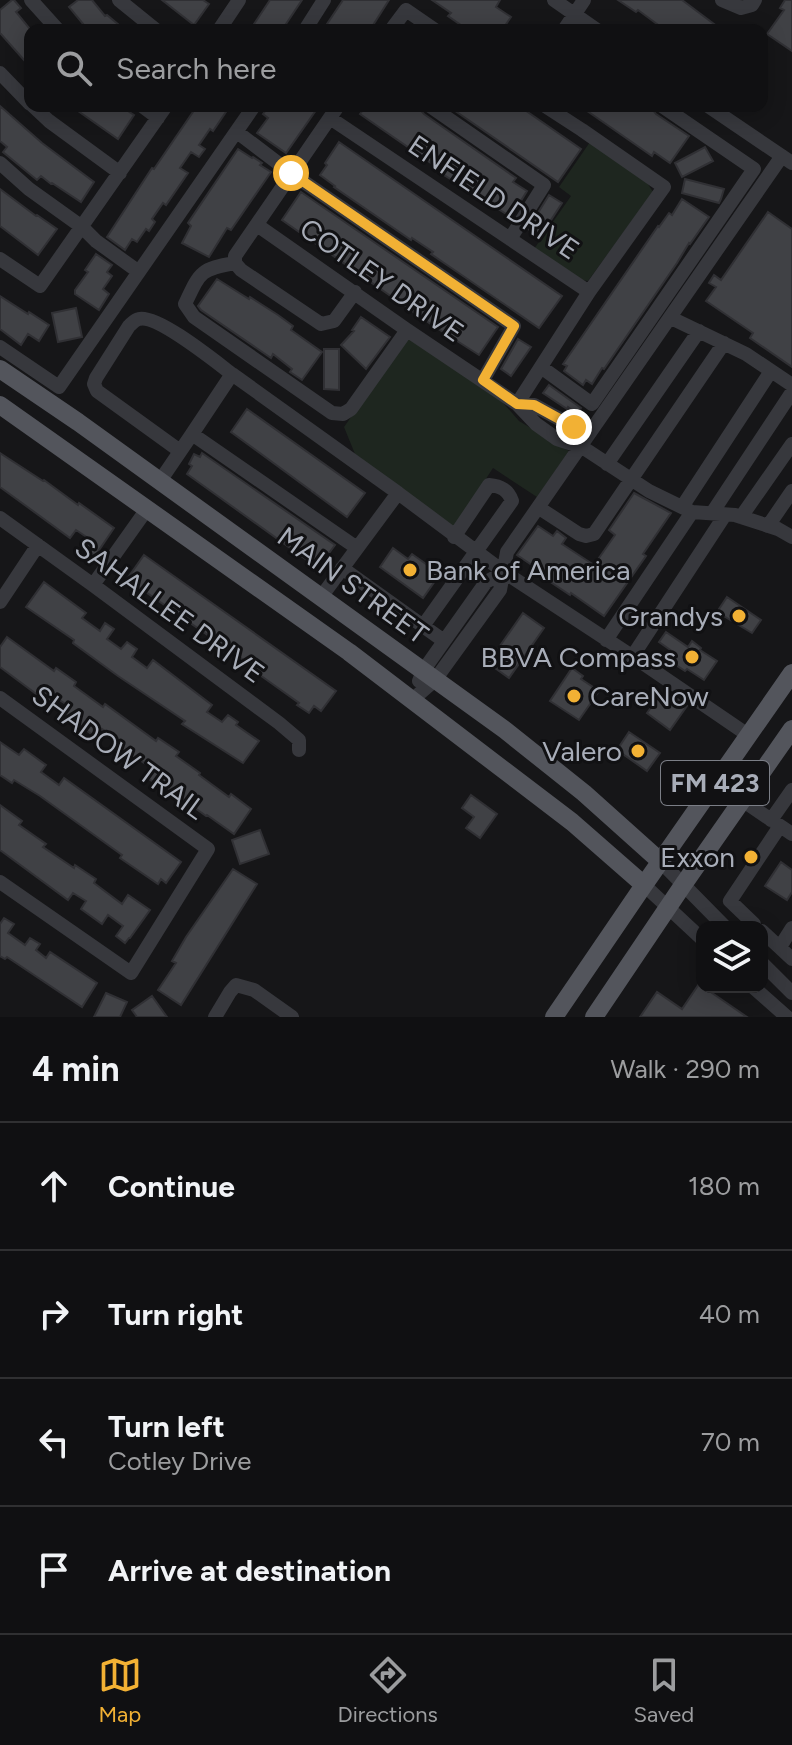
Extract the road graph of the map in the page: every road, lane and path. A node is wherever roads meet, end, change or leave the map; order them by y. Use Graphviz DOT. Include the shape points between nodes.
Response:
graph roads {
  1 [pos="31,0"];
  2 [pos="119,0"];
  3 [pos="239,0"];
  4 [pos="324,0"];
  5 [pos="554,0"];
  6 [pos="584,0"];
  7 [pos="722,0"];
  8 [pos="754,3"];
  9 [pos="574,14"];
  10 [pos="53,24"];
  11 [pos="149,24"];
  12 [pos="223,24"];
  13 [pos="309,24"];
  14 [pos="396,24"];
  15 [pos="426,24"];
  16 [pos="568,24"];
  17 [pos="588,24"];
  18 [pos="0,73"];
  19 [pos="24,98"];
  20 [pos="39,112"];
  21 [pos="162,112"];
  22 [pos="250,112"];
  23 [pos="334,112"];
  24 [pos="439,112"];
  25 [pos="559,112"];
  26 [pos="671,112"];
  27 [pos="717,112"];
  28 [pos="237,132"];
  29 [pos="787,160"];
  30 [pos="0,163"];
  31 [pos="120,173"];
  32 [pos="291,173"];
  33 [pos="257,225"];
  34 [pos="82,227"];
  35 [pos="510,239"];
  36 [pos="0,259"];
  37 [pos="235,263"];
  38 [pos="139,272"];
  39 [pos="355,292"];
  40 [pos="589,292"];
  41 [pos="671,318"];
  42 [pos="407,330"];
  43 [pos="699,331"];
  44 [pos="724,343"];
  45 [pos="0,347"];
  46 [pos="541,367"];
  47 [pos="0,369"];
  48 [pos="771,371"];
  49 [pos="232,374"];
  50 [pos="483,380"];
  51 [pos="792,385"];
  52 [pos="792,392"];
  53 [pos="517,404"];
  54 [pos="0,405"];
  55 [pos="192,434"];
  56 [pos="792,444"];
  57 [pos="582,447"];
  58 [pos="180,451"];
  59 [pos="607,464"];
  60 [pos="631,479"];
  61 [pos="160,481"];
  62 [pos="792,491"];
  63 [pos="398,493"];
  64 [pos="145,507"];
  65 [pos="539,508"];
  66 [pos="687,509"];
  67 [pos="719,514"];
  68 [pos="741,517"];
  69 [pos="0,518"];
  70 [pos="768,526"];
  71 [pos="454,537"];
  72 [pos="792,537"];
  73 [pos="38,545"];
  74 [pos="357,548"];
  75 [pos="475,552"];
  76 [pos="342,568"];
  77 [pos="504,572"];
  78 [pos="93,585"];
  79 [pos="321,597"];
  80 [pos="0,602"];
  81 [pos="423,626"];
  82 [pos="606,640"];
  83 [pos="444,641"];
  84 [pos="632,657"];
  85 [pos="792,673"];
  86 [pos="429,675"];
  87 [pos="0,698"];
  88 [pos="412,700"];
  89 [pos="792,730"];
  90 [pos="748,735"];
  91 [pos="299,750"];
  92 [pos="792,790"];
  93 [pos="742,800"];
  94 [pos="781,827"];
  95 [pos="661,862"];
  96 [pos="0,882"];
  97 [pos="644,885"];
  98 [pos="683,885"];
  99 [pos="668,906"];
  100 [pos="719,921"];
  101 [pos="750,921"];
  102 [pos="792,928"];
  103 [pos="696,933"];
  104 [pos="768,937"];
  105 [pos="780,947"];
  106 [pos="792,959"];
  107 [pos="768,969"];
  108 [pos="760,993"];
  109 [pos="792,993"];
  110 [pos="785,1013"];
  111 [pos="215,1017"];
  112 [pos="292,1017"];
  113 [pos="554,1017"];
  114 [pos="594,1017"];
  1 -- 10 [label="street"];
  2 -- 11 [label="street"];
  3 -- 12 [label="street"];
  4 -- 13 [label="street"];
  5 -- 9 [label="street"];
  6 -- 9 [label="street"];
  7 -- 8 [label="street" via="741,8"];
  9 -- 16 [label="street"];
  9 -- 17 [label="street"];
  14 -- 15 [label="street" via="406,10"];
  18 -- 19 [label="street"];
  20 -- 31 [label="street"];
  21 -- 31 [label="street"];
  22 -- 28 [label="street"];
  23 -- 32 [label="street"];
  23 -- 35 [label="street, ENFIELD DRIVE"];
  24 -- 35 [label="street" via="544,185"];
  25 -- 40 [label="street" via="664,187"];
  26 -- 46 [label="street" via="754,169 592,404"];
  27 -- 29 [label="street"];
  28 -- 32 [label="street"];
  28 -- 38 [label="street"];
  29 -- 41 [label="street"];
  30 -- 34 [label="street"];
  31 -- 34 [label="street"];
  32 -- 33 [label="street"];
  32 -- 50 [label="street" via="514,326"];
  33 -- 37 [label="street"];
  33 -- 39 [label="street, COTLEY DRIVE"];
  34 -- 36 [label="street" via="40,286"];
  34 -- 38 [label="street"];
  35 -- 40 [label="street, ENFIELD DRIVE"];
  37 -- 39 [label="street" via="321,324 334,321"];
  37 -- 42 [label="street" via="198,276 185,304 194,317 332,413 351,409"];
  38 -- 45 [label="street" via="59,387"];
  39 -- 42 [label="street, COTLEY DRIVE"];
  40 -- 46 [label="street"];
  41 -- 43 [label="street"];
  41 -- 57 [label="street"];
  42 -- 50 [label="street, COTLEY DRIVE"];
  43 -- 44 [label="street"];
  43 -- 59 [label="street"];
  44 -- 48 [label="street"];
  44 -- 60 [label="street"];
  46 -- 53 [label="street"];
  47 -- 61 [label="main road, MAIN STREET"];
  48 -- 51 [label="street"];
  48 -- 66 [label="street"];
  49 -- 55 [label="street"];
  49 -- 58 [label="street" via="156,321 140,318 129,326 94,384 100,396"];
  49 -- 63 [label="street"];
  50 -- 53 [label="street, COTLEY DRIVE"];
  52 -- 67 [label="street"];
  53 -- 57 [label="street, COTLEY DRIVE" via="557,439"];
  54 -- 64 [label="main road, MAIN STREET"];
  55 -- 58 [label="street"];
  55 -- 74 [label="street"];
  56 -- 68 [label="street"];
  57 -- 59 [label="street, COTLEY DRIVE"];
  57 -- 65 [label="street"];
  58 -- 61 [label="street"];
  59 -- 60 [label="street, COTLEY DRIVE"];
  60 -- 65 [label="street" via="594,534 579,534"];
  60 -- 66 [label="street, COTLEY DRIVE"];
  61 -- 64 [label="main road"];
  61 -- 79 [label="main road, MAIN STREET"];
  62 -- 70 [label="street"];
  63 -- 71 [label="street"];
  63 -- 74 [label="street"];
  64 -- 78 [label="street"];
  64 -- 88 [label="main road, MAIN STREET"];
  65 -- 77 [label="street" via="507,552"];
  66 -- 67 [label="street"];
  66 -- 82 [label="street"];
  67 -- 68 [label="street"];
  67 -- 84 [label="street"];
  68 -- 70 [label="street"];
  69 -- 73 [label="street, SAHALLEE DRIVE"];
  70 -- 72 [label="street"];
  71 -- 75 [label="street"];
  71 -- 75 [label="street" via="489,485 509,493 512,501"];
  73 -- 78 [label="street, SAHALLEE DRIVE"];
  73 -- 80 [label="street"];
  74 -- 76 [label="street"];
  75 -- 77 [label="street"];
  75 -- 81 [label="street"];
  76 -- 79 [label="street"];
  76 -- 81 [label="street"];
  77 -- 82 [label="street"];
  77 -- 83 [label="street" via="486,582"];
  77 -- 86 [label="street" via="500,590"];
  78 -- 91 [label="street, SAHALLEE DRIVE" via="279,723 299,740"];
  79 -- 86 [label="main road, MAIN STREET"];
  81 -- 83 [label="street"];
  82 -- 84 [label="street"];
  83 -- 86 [label="street"];
  84 -- 90 [label="street"];
  85 -- 90 [label="main road, FM 423"];
  86 -- 88 [label="street"];
  86 -- 95 [label="main road, MAIN STREET" via="541,758"];
  87 -- 96 [label="street, SHADOW TRAIL" via="208,849 131,973"];
  88 -- 97 [label="main road, MAIN STREET" via="572,822"];
  89 -- 93 [label="main road, FM 423"];
  90 -- 95 [label="main road, FM 423"];
  92 -- 94 [label="street"];
  93 -- 94 [label="street"];
  93 -- 98 [label="main road, FM 423"];
  94 -- 101 [label="street" via="730,901"];
  95 -- 97 [label="main road, FM 423"];
  95 -- 98 [label="street"];
  97 -- 99 [label="street"];
  97 -- 113 [label="main road, FM 423"];
  98 -- 99 [label="main road, FM 423"];
  98 -- 100 [label="street"];
  99 -- 103 [label="street"];
  99 -- 114 [label="main road, FM 423"];
  102 -- 105 [label="street"];
  104 -- 105 [label="street"];
  105 -- 106 [label="street"];
  107 -- 109 [label="street"];
  108 -- 110 [label="street"];
  111 -- 112 [label="street" via="236,985 254,990"];
}
